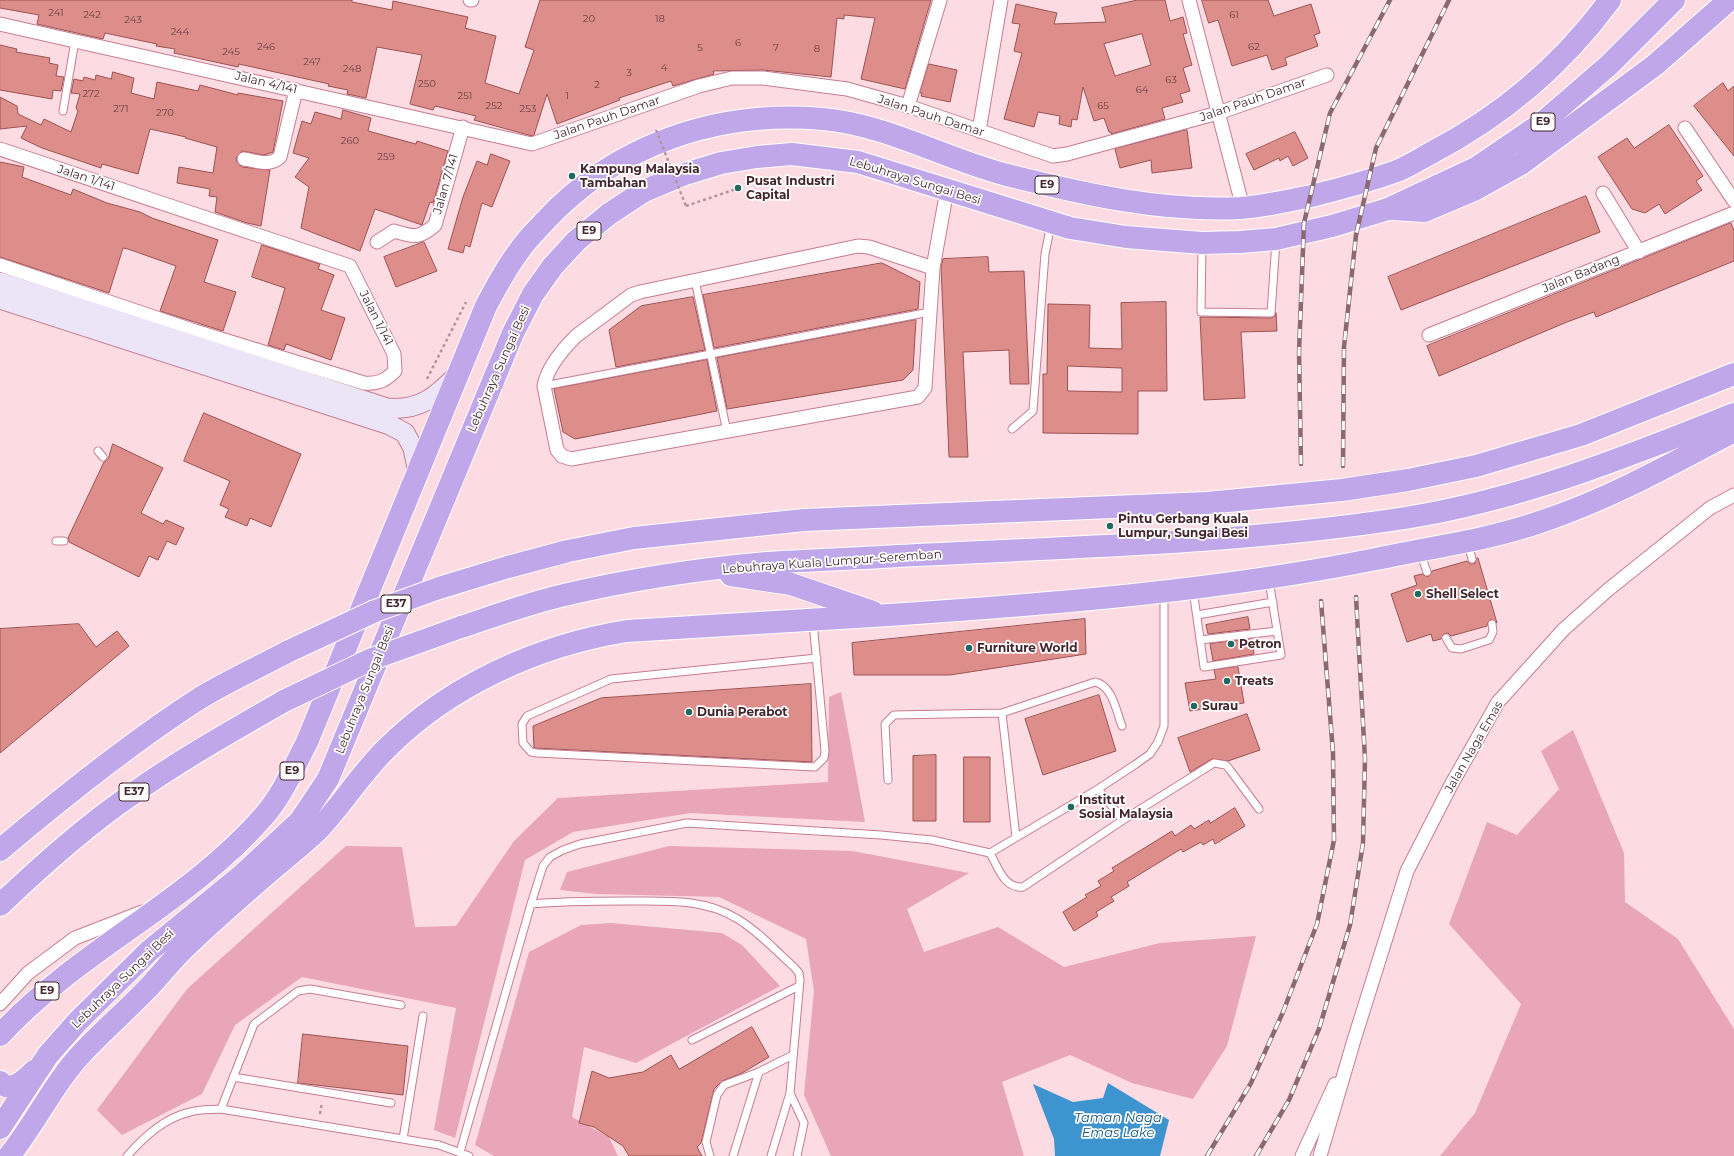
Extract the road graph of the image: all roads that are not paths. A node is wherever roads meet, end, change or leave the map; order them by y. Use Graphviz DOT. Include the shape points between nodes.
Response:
graph roads {
  1 [pos="940,0"];
  2 [pos="1001,0"];
  3 [pos="1189,0"];
  4 [pos="1610,0"];
  5 [pos="1674,0"];
  6 [pos="1729,0"];
  7 [pos="0,24"];
  8 [pos="74,41"];
  9 [pos="1327,75"];
  10 [pos="296,90"];
  11 [pos="908,106"];
  12 [pos="63,111"];
  13 [pos="1218,113"];
  14 [pos="462,127"];
  15 [pos="1685,128"];
  16 [pos="979,131"];
  17 [pos="532,144"];
  18 [pos="0,149"];
  19 [pos="244,158"];
  20 [pos="947,190"];
  21 [pos="1603,192"];
  22 [pos="1734,201"];
  23 [pos="1243,208"];
  24 [pos="1388,209"];
  25 [pos="1734,213"];
  26 [pos="1051,223"];
  27 [pos="1276,239"];
  28 [pos="377,242"];
  29 [pos="1202,243"];
  30 [pos="1639,252"];
  31 [pos="0,265"];
  32 [pos="933,268"];
  33 [pos="695,280"];
  34 [pos="0,282"];
  35 [pos="0,299"];
  36 [pos="930,312"];
  37 [pos="1428,335"];
  38 [pos="711,354"];
  39 [pos="459,374"];
  40 [pos="1734,374"];
  41 [pos="544,386"];
  42 [pos="1734,414"];
  43 [pos="1012,428"];
  44 [pos="1734,431"];
  45 [pos="727,432"];
  46 [pos="98,451"];
  47 [pos="103,457"];
  48 [pos="418,473"];
  49 [pos="1734,495"];
  50 [pos="1420,550"];
  51 [pos="703,571"];
  52 [pos="1427,572"];
  53 [pos="1269,578"];
  54 [pos="1193,588"];
  55 [pos="1164,591"];
  56 [pos="1272,602"];
  57 [pos="882,615"];
  58 [pos="1197,615"];
  59 [pos="813,621"];
  60 [pos="1492,624"];
  61 [pos="1277,631"];
  62 [pos="1446,638"];
  63 [pos="1200,640"];
  64 [pos="817,658"];
  65 [pos="1002,713"];
  66 [pos="1122,726"];
  67 [pos="888,780"];
  68 [pos="1098,789"];
  69 [pos="1259,810"];
  70 [pos="1123,820"];
  71 [pos="1016,837"];
  72 [pos="0,850"];
  73 [pos="990,853"];
  74 [pos="163,904"];
  75 [pos="531,904"];
  76 [pos="0,905"];
  77 [pos="799,986"];
  78 [pos="0,1004"];
  79 [pos="401,1005"];
  80 [pos="423,1016"];
  81 [pos="0,1035"];
  82 [pos="692,1040"];
  83 [pos="1354,1040"];
  84 [pos="48,1055"];
  85 [pos="793,1055"];
  86 [pos="758,1072"];
  87 [pos="233,1077"];
  88 [pos="0,1082"];
  89 [pos="790,1093"];
  90 [pos="391,1103"];
  91 [pos="221,1109"];
  92 [pos="0,1128"];
  93 [pos="403,1139"];
  94 [pos="460,1152"];
  95 [pos="9,1156"];
  96 [pos="127,1156"];
  97 [pos="470,1156"];
  98 [pos="710,1156"];
  99 [pos="733,1156"];
  100 [pos="771,1156"];
  101 [pos="798,1156"];
  102 [pos="1302,1156"];
  103 [pos="1320,1156"];
  1 -- 11 [label="street"];
  2 -- 16 [label="street"];
  3 -- 13 [label="street"];
  4 -- 23 [label="highway, E9" via="1564,56 1509,104 1458,139 1399,170 1342,189"];
  5 -- 24 [label="highway, Lebuhraya Sungai Besi / E9" via="1609,65 1542,123 1476,168"];
  6 -- 24 [label="highway" via="1655,65 1521,164 1476,189 1424,211"];
  7 -- 8 [label="street, Jalan 4/141"];
  8 -- 10 [label="street, Jalan 4/141"];
  8 -- 12 [label="lane"];
  9 -- 13 [label="street, Jalan Pauh Damar"];
  10 -- 14 [label="street, Jalan 4/141"];
  10 -- 19 [label="street" via="280,157 274,162 267,163"];
  11 -- 16 [label="street, Jalan Pauh Damar"];
  11 -- 17 [label="street, Jalan Pauh Damar" via="846,89 763,78 732,78 699,86"];
  13 -- 16 [label="street, Jalan Pauh Damar" via="1053,156"];
  13 -- 23 [label="street"];
  14 -- 17 [label="street, Jalan 4/141"];
  14 -- 28 [label="street, Jalan 7/141" via="435,224 425,234 412,237 394,231"];
  15 -- 22 [label="street"];
  18 -- 31 [label="street, Jalan 1/141" via="350,266 394,354 395,371 387,380 375,384 364,383 195,331"];
  20 -- 26 [label="highway, Lebuhraya Sungai Besi / E9"];
  20 -- 32 [label="street"];
  20 -- 84 [label="highway, Lebuhraya Sungai Besi / E9" via="858,162 792,154 757,156 721,163 682,175 644,191 609,214 576,241 553,266 533,294 513,333 328,779 300,821 242,875 148,951"];
  21 -- 30 [label="street"];
  23 -- 39 [label="highway, E9" via="1189,208 1083,194 1002,174 868,126 831,120 774,118 708,126 664,140 626,157 584,184 552,214 520,249 502,277 486,306"];
  24 -- 27 [label="highway, Lebuhraya Sungai Besi / E9"];
  25 -- 30 [label="street, Jalan Badang"];
  26 -- 29 [label="highway, Lebuhraya Sungai Besi / E9" via="1126,237"];
  26 -- 43 [label="lane" via="1045,254 1033,411"];
  27 -- 29 [label="highway, Lebuhraya Sungai Besi / E9"];
  27 -- 29 [label="lane" via="1271,313 1201,312"];
  30 -- 37 [label="street, Jalan Badang"];
  32 -- 33 [label="street" via="869,247 858,246"];
  32 -- 36 [label="street"];
  33 -- 38 [label="lane"];
  33 -- 41 [label="street" via="631,295 569,343 545,377"];
  34 -- 39 [label="street" via="387,408 402,409 416,406 432,398"];
  35 -- 48 [label="street" via="390,425 405,433 413,448"];
  36 -- 38 [label="lane"];
  36 -- 45 [label="street" via="925,388 918,397"];
  38 -- 41 [label="lane"];
  38 -- 45 [label="lane"];
  39 -- 48 [label="highway, E9"];
  40 -- 72 [label="highway, E37, bridge" via="1581,435 1476,466 1401,481 1342,490 1207,503 804,520 634,538 568,551 508,567 375,611 289,651 202,698 111,761"];
  41 -- 45 [label="street" via="557,450 562,456 571,459"];
  42 -- 51 [label="highway, Lebuhraya Kuala Lumpur–Seremban / E37" via="1635,454 1560,480 1482,502 1408,517 1222,539 766,563"];
  44 -- 50 [label="highway" via="1576,509 1506,533 1470,550"];
  46 -- 47 [label="lane"];
  48 -- 74 [label="highway, E9" via="307,742 288,780 264,816 240,842"];
  49 -- 83 [label="street, Jalan Naga Emas" via="1710,508 1603,594 1564,629 1498,702 1451,785 1407,872"];
  50 -- 52 [label="lane"];
  50 -- 53 [label="highway"];
  51 -- 57 [label="highway" via="791,584"];
  51 -- 76 [label="highway, Lebuhraya Kuala Lumpur–Seremban / E37, bridge" via="639,580 560,596 461,626 372,659 284,702 205,747 130,795 69,843"];
  53 -- 54 [label="highway"];
  53 -- 56 [label="lane"];
  54 -- 55 [label="highway"];
  54 -- 58 [label="lane"];
  55 -- 57 [label="highway" via="1022,606"];
  55 -- 68 [label="lane" via="1164,726 1150,754"];
  56 -- 58 [label="lane"];
  56 -- 61 [label="lane"];
  57 -- 59 [label="highway"];
  58 -- 63 [label="lane"];
  59 -- 64 [label="lane"];
  59 -- 95 [label="highway" via="627,631 598,636 565,644 531,657 486,678 444,702 388,747 317,830 190,943 121,1016 82,1052"];
  60 -- 62 [label="lane" via="1493,632 1489,640 1473,646 1452,648"];
  61 -- 63 [label="lane"];
  61 -- 63 [label="lane" via="1281,655 1204,667"];
  64 -- 64 [label="lane" via="609,680 527,716 522,724 523,743 531,752 537,753 815,767 824,758 825,751"];
  65 -- 66 [label="lane" via="1095,682 1109,692"];
  65 -- 67 [label="lane" via="894,715 885,724"];
  65 -- 71 [label="lane"];
  68 -- 70 [label="lane"];
  68 -- 71 [label="lane"];
  69 -- 70 [label="lane" via="1230,770 1220,763 1214,763"];
  70 -- 73 [label="lane" via="1023,887 1016,888 1005,880"];
  71 -- 73 [label="lane"];
  73 -- 75 [label="lane" via="932,840 687,823 562,850 550,857 543,866"];
  74 -- 78 [label="street" via="75,938 28,973"];
  74 -- 81 [label="highway, E9" via="71,972 17,1016"];
  75 -- 77 [label="lane" via="572,901 668,901 714,908 736,918 794,967 799,973"];
  75 -- 94 [label="lane"];
  77 -- 82 [label="lane"];
  77 -- 85 [label="lane"];
  79 -- 87 [label="lane" via="302,989 254,1024"];
  80 -- 93 [label="lane"];
  83 -- 102 [label="street, Jalan Naga Emas"];
  83 -- 103 [label="street, Jalan Naga Emas"];
  84 -- 88 [label="highway" via="26,1080 14,1086"];
  84 -- 92 [label="highway, Lebuhraya Sungai Besi / E9"];
  85 -- 86 [label="lane"];
  85 -- 89 [label="lane"];
  86 -- 98 [label="lane" via="727,1084 719,1091 706,1142"];
  86 -- 99 [label="lane"];
  87 -- 90 [label="lane"];
  87 -- 91 [label="lane"];
  89 -- 100 [label="lane"];
  89 -- 101 [label="lane" via="804,1123"];
  91 -- 93 [label="lane"];
  91 -- 96 [label="lane" via="190,1112 168,1121 154,1129"];
  93 -- 94 [label="lane" via="439,1145"];
  94 -- 97 [label="lane"];
}
